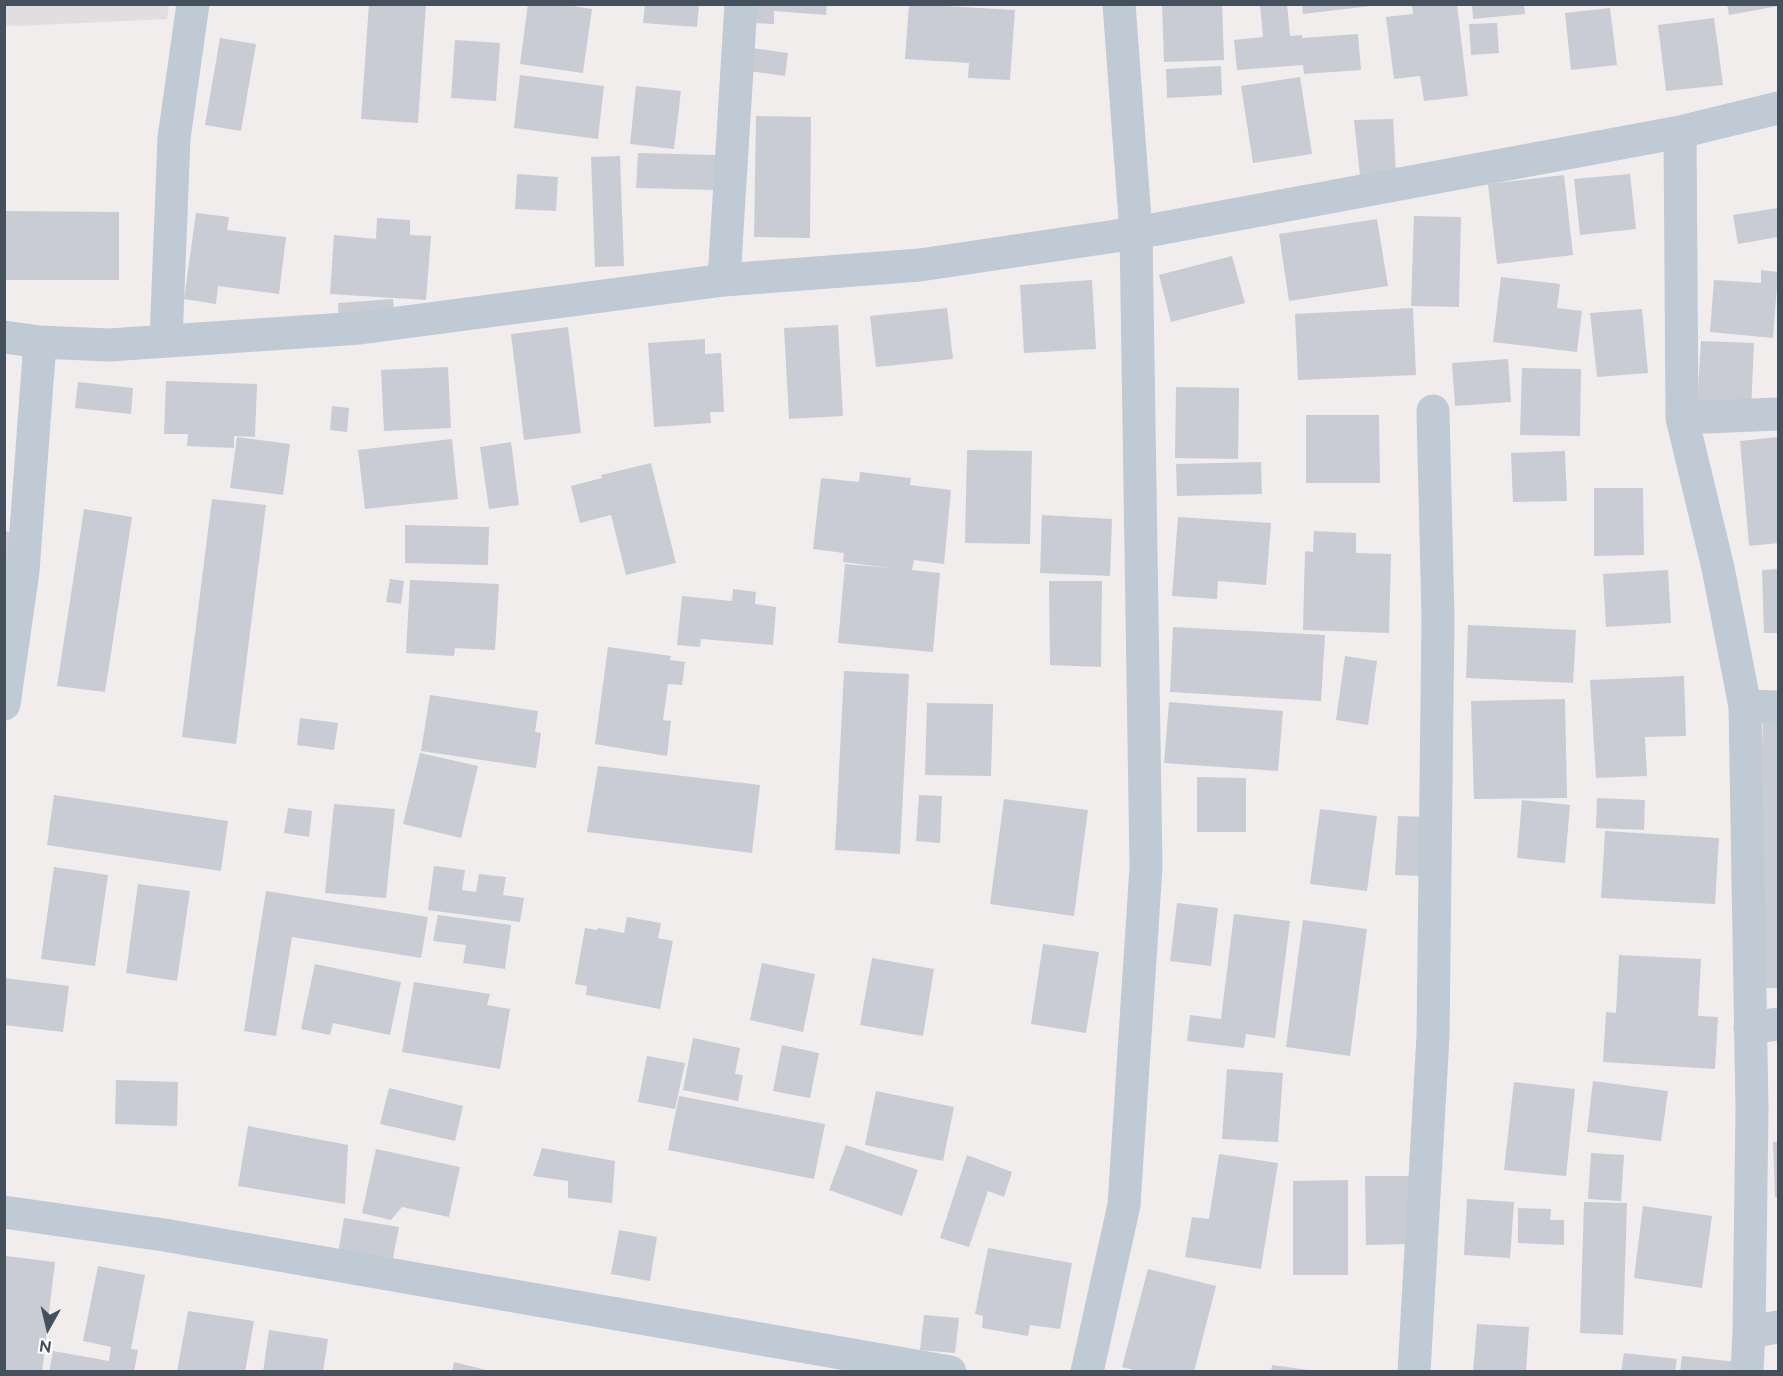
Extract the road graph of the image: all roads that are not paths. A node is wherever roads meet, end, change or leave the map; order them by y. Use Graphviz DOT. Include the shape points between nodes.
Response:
graph roads {
  1 [pos="193,4"];
  2 [pos="741,4"];
  3 [pos="1119,4"];
  4 [pos="1779,108"];
  5 [pos="1680,132"];
  6 [pos="1136,232"];
  7 [pos="724,280"];
  8 [pos="4,337"];
  9 [pos="40,342"];
  10 [pos="166,342"];
  11 [pos="1433,411"];
  12 [pos="1779,414"];
  13 [pos="1682,418"];
  14 [pos="4,704"];
  15 [pos="1744,706"];
  16 [pos="1779,707"];
  17 [pos="1764,1026"];
  18 [pos="4,1212"];
  19 [pos="1764,1330"];
  20 [pos="950,1371"];
  21 [pos="1087,1371"];
  22 [pos="1414,1371"];
  23 [pos="1747,1371"];
  1 -- 10 [label="street" via="174,138"];
  2 -- 7 [label="street"];
  3 -- 6 [label="street"];
  4 -- 5 [label="street"];
  5 -- 6 [label="street"];
  5 -- 13 [label="street"];
  6 -- 7 [label="street" via="920,265"];
  6 -- 21 [label="street" via="1146,867 1124,1205"];
  7 -- 10 [label="street" via="360,328"];
  8 -- 9 [label="street"];
  9 -- 10 [label="street"];
  9 -- 14 [label="street" via="23,571"];
  11 -- 22 [label="street" via="1438,618 1433,1036"];
  12 -- 13 [label="street"];
  13 -- 15 [label="street" via="1718,568"];
  15 -- 16 [label="street"];
  15 -- 17 [label="street"];
  17 -- 19 [label="street" via="1752,1109"];
  18 -- 20 [label="street" via="175,1237"];
  19 -- 23 [label="street"];
}
